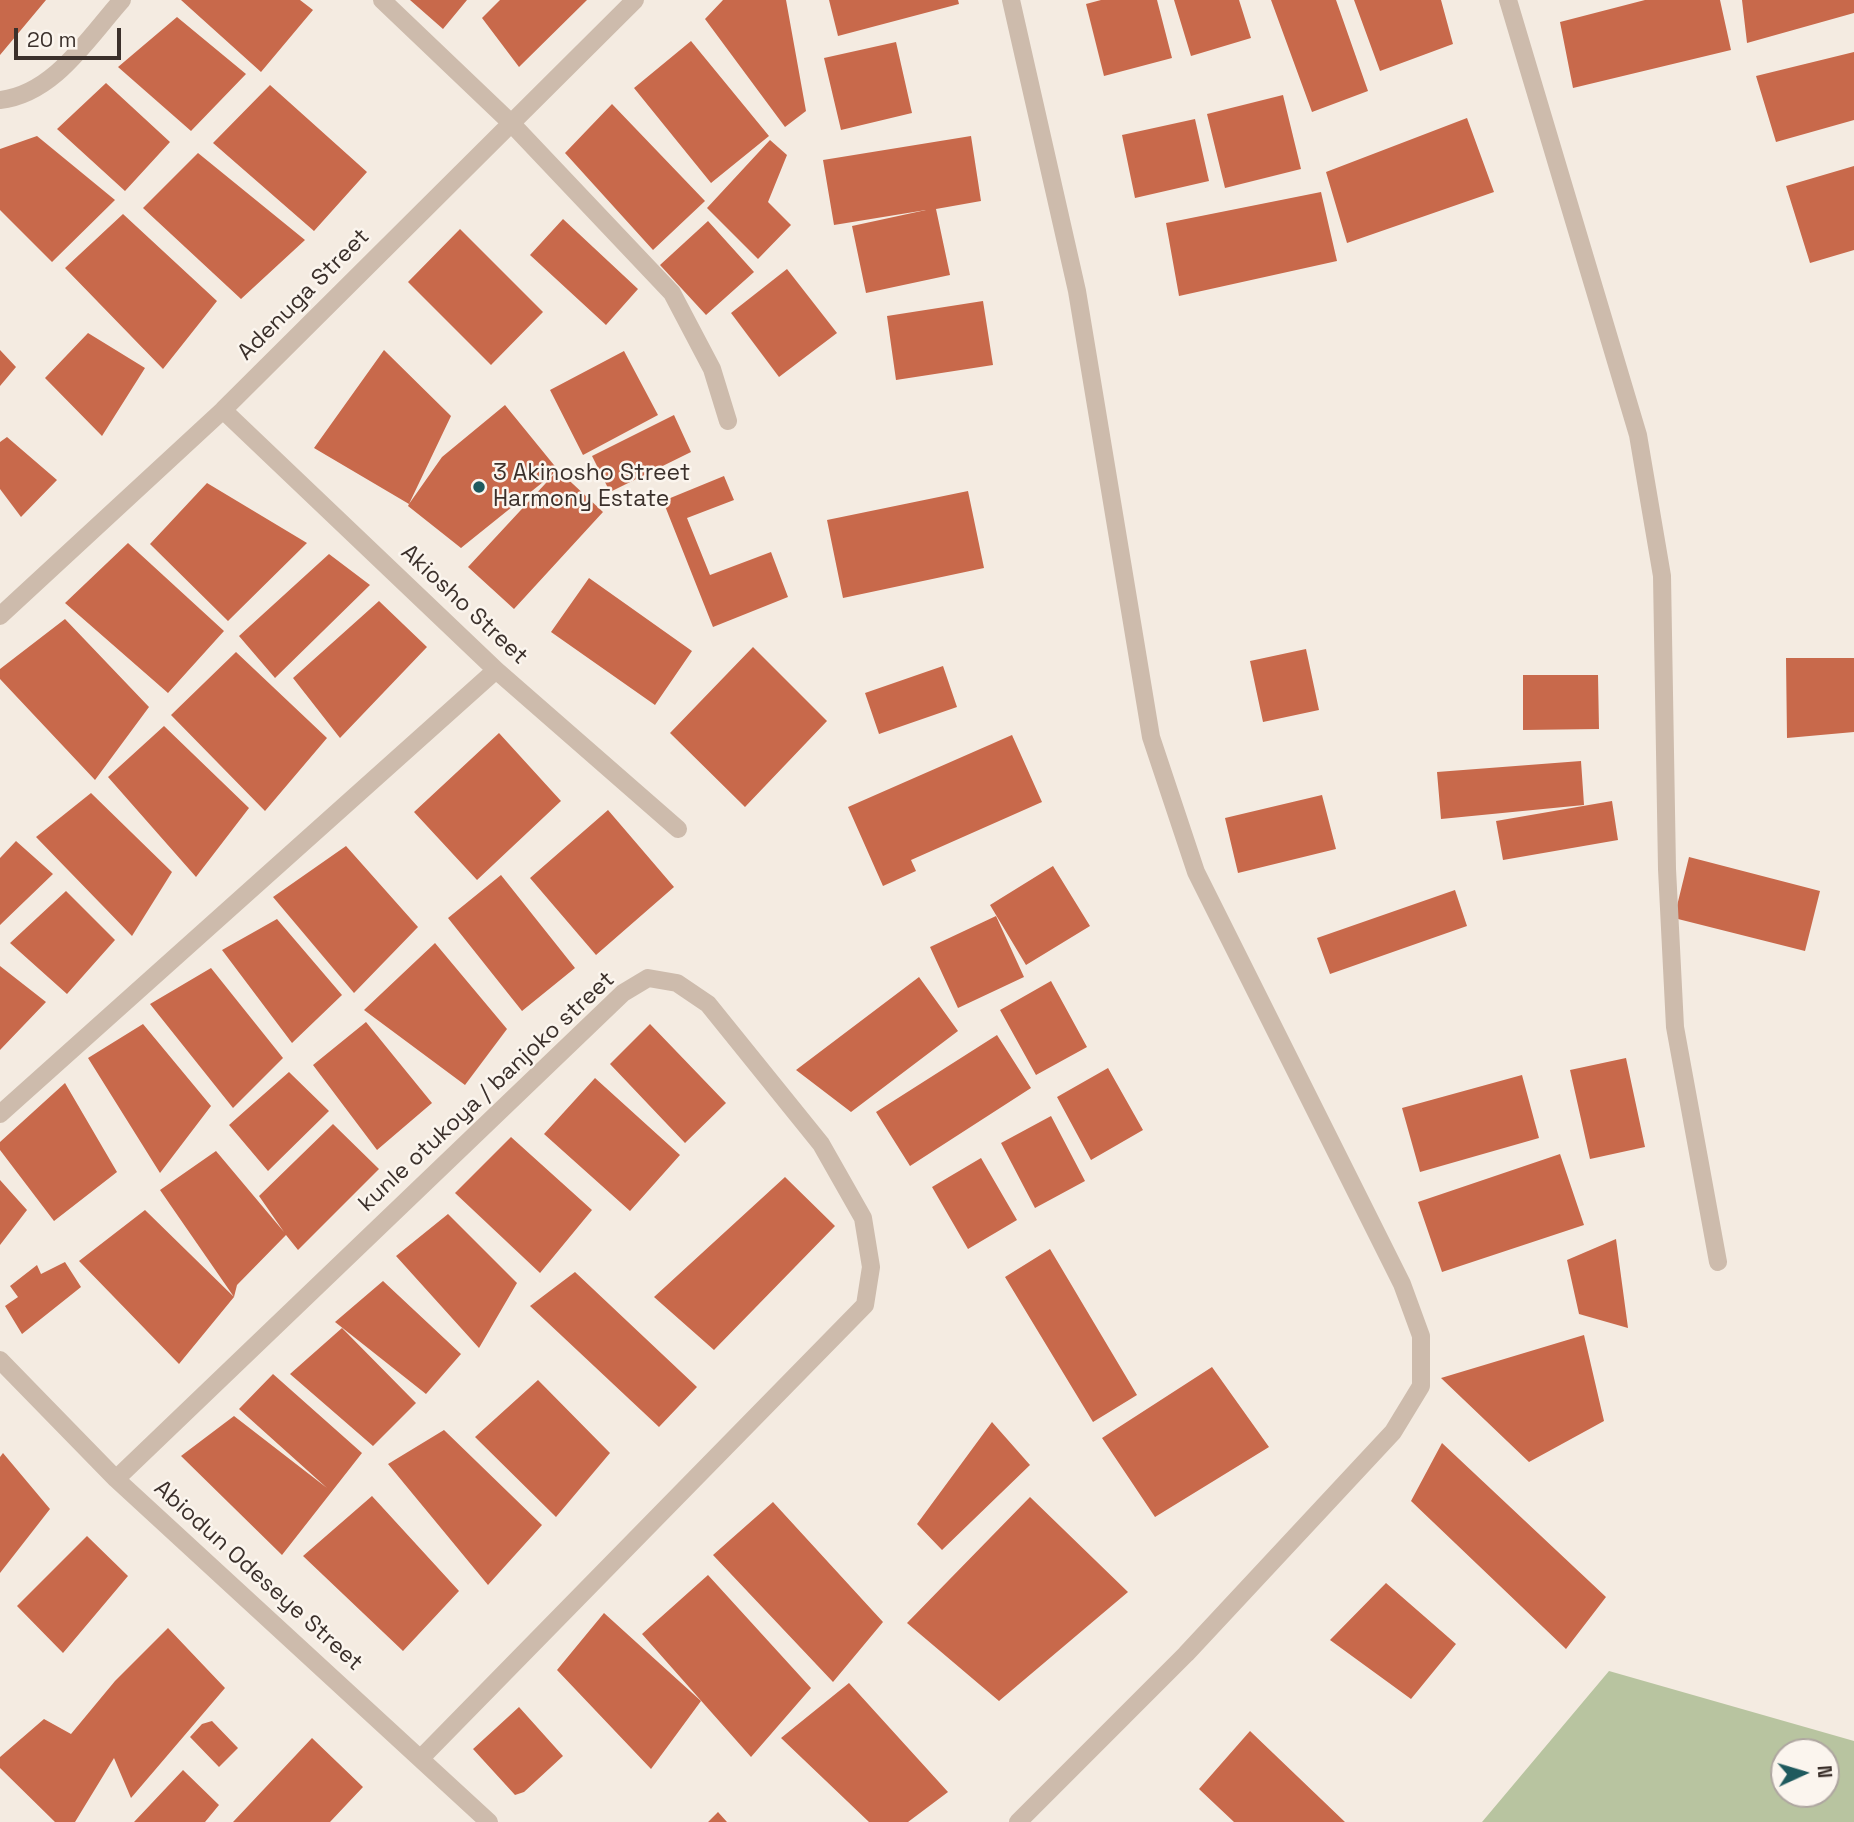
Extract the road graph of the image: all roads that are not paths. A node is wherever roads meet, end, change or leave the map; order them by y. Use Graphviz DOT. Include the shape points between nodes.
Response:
graph roads {
  1 [pos="122,0"];
  2 [pos="382,0"];
  3 [pos="635,0"];
  4 [pos="1508,0"];
  5 [pos="1017,2"];
  6 [pos="0,100"];
  7 [pos="512,123"];
  8 [pos="223,410"];
  9 [pos="728,421"];
  10 [pos="0,616"];
  11 [pos="496,670"];
  12 [pos="678,829"];
  13 [pos="0,1114"];
  14 [pos="1718,1262"];
  15 [pos="0,1360"];
  16 [pos="116,1479"];
  17 [pos="421,1758"];
  18 [pos="489,1822"];
  19 [pos="1018,1822"];
  1 -- 6 [label="street" via="51,79 20,97"];
  2 -- 7 [label="street"];
  3 -- 7 [label="street, Adenuga Street"];
  4 -- 14 [label="street" via="1638,435 1662,576 1675,1027"];
  5 -- 19 [label="street" via="1077,291 1151,737 1196,872 1402,1284 1421,1336 1421,1386 1393,1433 1186,1654"];
  7 -- 8 [label="street, Adenuga Street"];
  7 -- 9 [label="street" via="672,293 712,369"];
  8 -- 10 [label="street, Adenuga Street"];
  8 -- 11 [label="street, Akiosho Street"];
  11 -- 12 [label="street, Akiosho Street"];
  11 -- 13 [label="street"];
  15 -- 16 [label="street, Abiodun Odeseye Street"];
  16 -- 17 [label="street, Abiodun Odeseye Street"];
  16 -- 17 [label="street, kunle otukoya / banjoko street" via="624,993 648,978 677,983 708,1004 821,1144 863,1218 871,1267 865,1305"];
  17 -- 18 [label="street, Abiodun Odeseye Street"];
}
